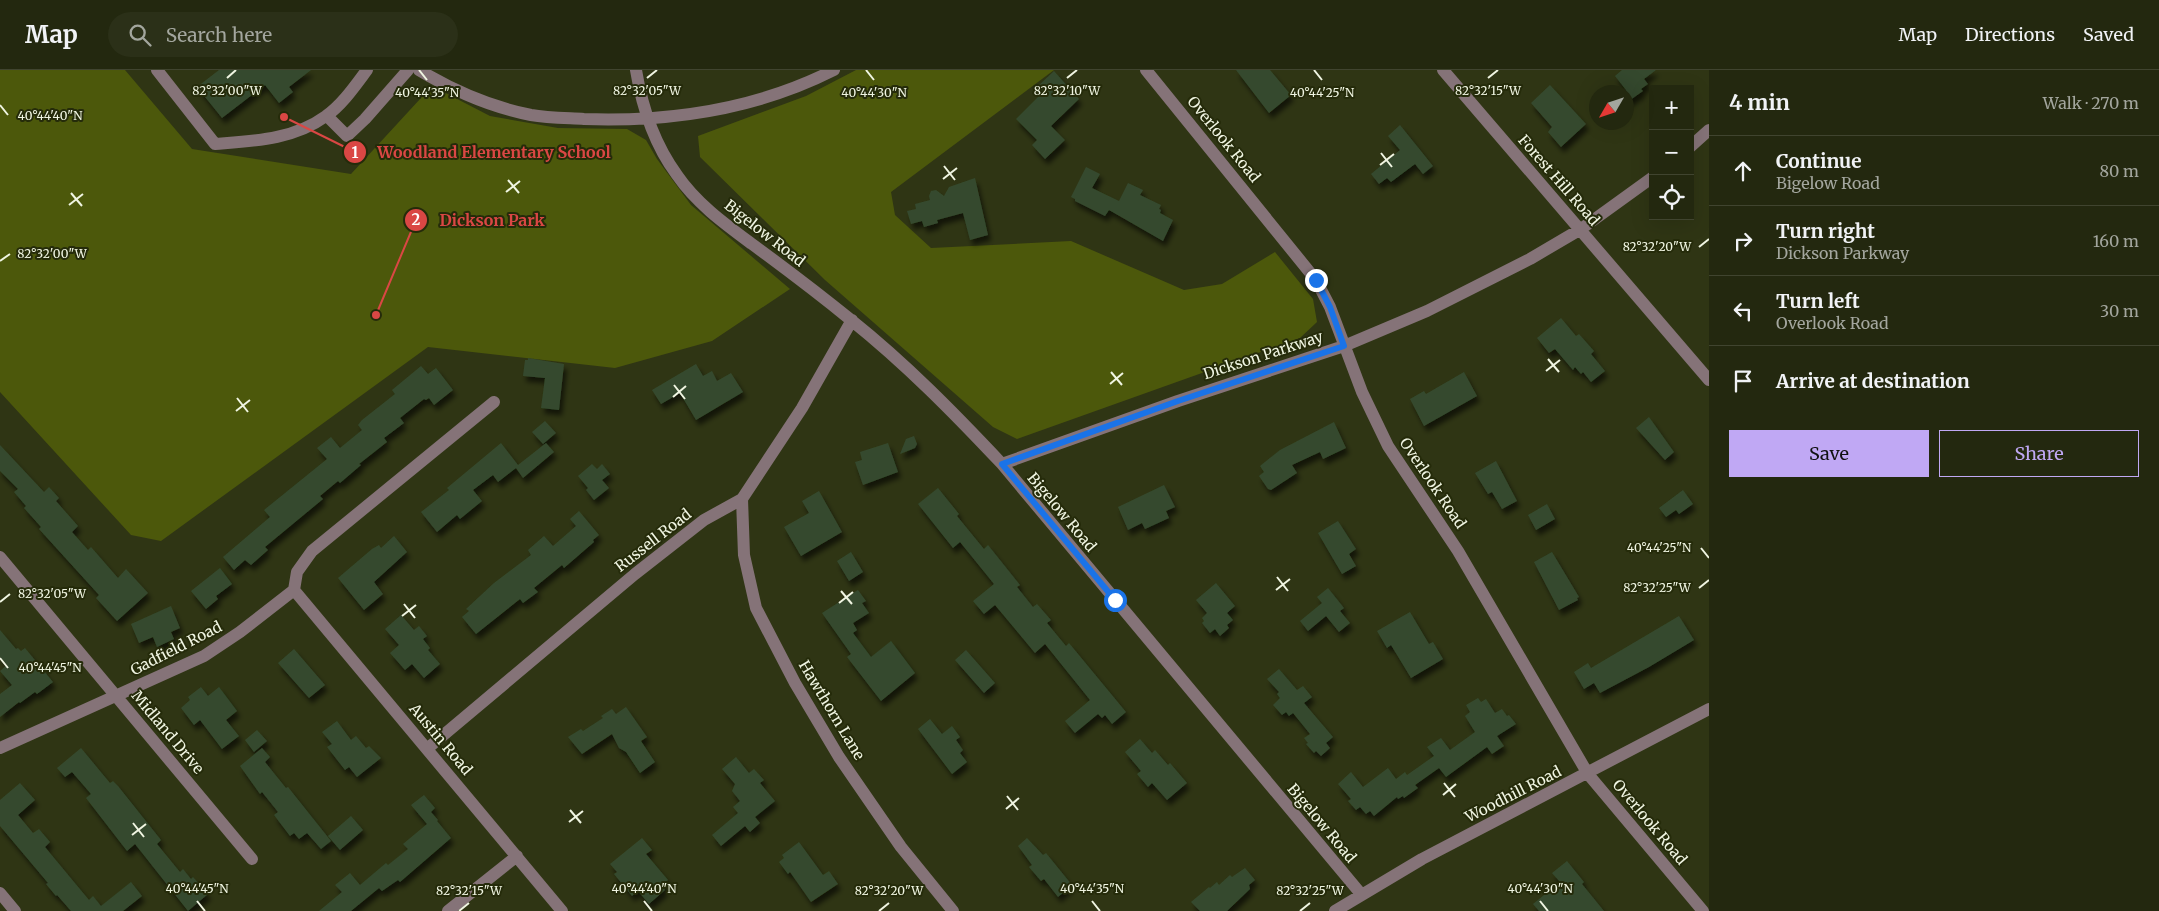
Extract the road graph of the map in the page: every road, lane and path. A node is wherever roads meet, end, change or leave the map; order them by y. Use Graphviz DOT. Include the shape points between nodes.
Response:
graph roads {
  1 [pos="157,70"];
  2 [pos="367,70"];
  3 [pos="408,70"];
  4 [pos="419,70"];
  5 [pos="636,70"];
  6 [pos="834,70"];
  7 [pos="1146,70"];
  8 [pos="1443,70"];
  9 [pos="327,116"];
  10 [pos="648,118"];
  11 [pos="1709,130"];
  12 [pos="1694,143"];
  13 [pos="1649,180"];
  14 [pos="1581,229"];
  15 [pos="852,320"];
  16 [pos="1344,346"];
  17 [pos="1709,380"];
  18 [pos="494,402"];
  19 [pos="1002,464"];
  20 [pos="742,500"];
  21 [pos="0,557"];
  22 [pos="294,590"];
  23 [pos="117,696"];
  24 [pos="1709,709"];
  25 [pos="0,748"];
  26 [pos="428,748"];
  27 [pos="1588,774"];
  28 [pos="517,856"];
  29 [pos="252,859"];
  30 [pos="0,893"];
  31 [pos="1361,894"];
  32 [pos="15,911"];
  33 [pos="448,911"];
  34 [pos="562,911"];
  35 [pos="954,911"];
  36 [pos="1335,911"];
  37 [pos="1703,911"];
  1 -- 9 [label="street" via="215,144 268,140 302,130"];
  2 -- 9 [label="street"];
  3 -- 9 [label="street" via="347,136"];
  4 -- 10 [label="street" via="469,96 532,115 598,120"];
  5 -- 10 [label="street, Bigelow Road"];
  6 -- 10 [label="street" via="792,89 719,110"];
  7 -- 16 [label="street, Overlook Road" via="1316,280"];
  8 -- 14 [label="street, Forest Hill Road"];
  10 -- 15 [label="street, Bigelow Road" via="668,161 696,197 722,222"];
  11 -- 12 [label="street"];
  13 -- 14 [label="street, Dickson Parkway"];
  14 -- 16 [label="street, Dickson Parkway" via="1530,259 1436,306"];
  14 -- 17 [label="street, Forest Hill Road"];
  15 -- 19 [label="street, Bigelow Road" via="928,387"];
  15 -- 20 [label="street, Russell Road" via="802,408"];
  16 -- 19 [label="street, Dickson Parkway"];
  16 -- 27 [label="street, Overlook Road" via="1388,446 1458,551"];
  18 -- 22 [label="street" via="312,551 297,572"];
  19 -- 31 [label="street, Bigelow Road"];
  20 -- 26 [label="street, Russell Road" via="704,520"];
  20 -- 35 [label="street, Hawthorn Lane" via="744,555 756,608 839,757 901,847"];
  21 -- 23 [label="street, Midland Drive"];
  22 -- 23 [label="street, Gadfield Road" via="221,646"];
  22 -- 26 [label="street, Austin Road"];
  23 -- 25 [label="street, Gadfield Road"];
  23 -- 29 [label="street, Midland Drive"];
  24 -- 27 [label="street, Woodhill Road"];
  26 -- 28 [label="street, Austin Road"];
  27 -- 31 [label="street, Woodhill Road"];
  27 -- 37 [label="street, Overlook Road"];
  28 -- 33 [label="street"];
  28 -- 34 [label="street, Austin Road"];
  30 -- 32 [label="street"];
  31 -- 36 [label="street, Woodhill Road"];
}
